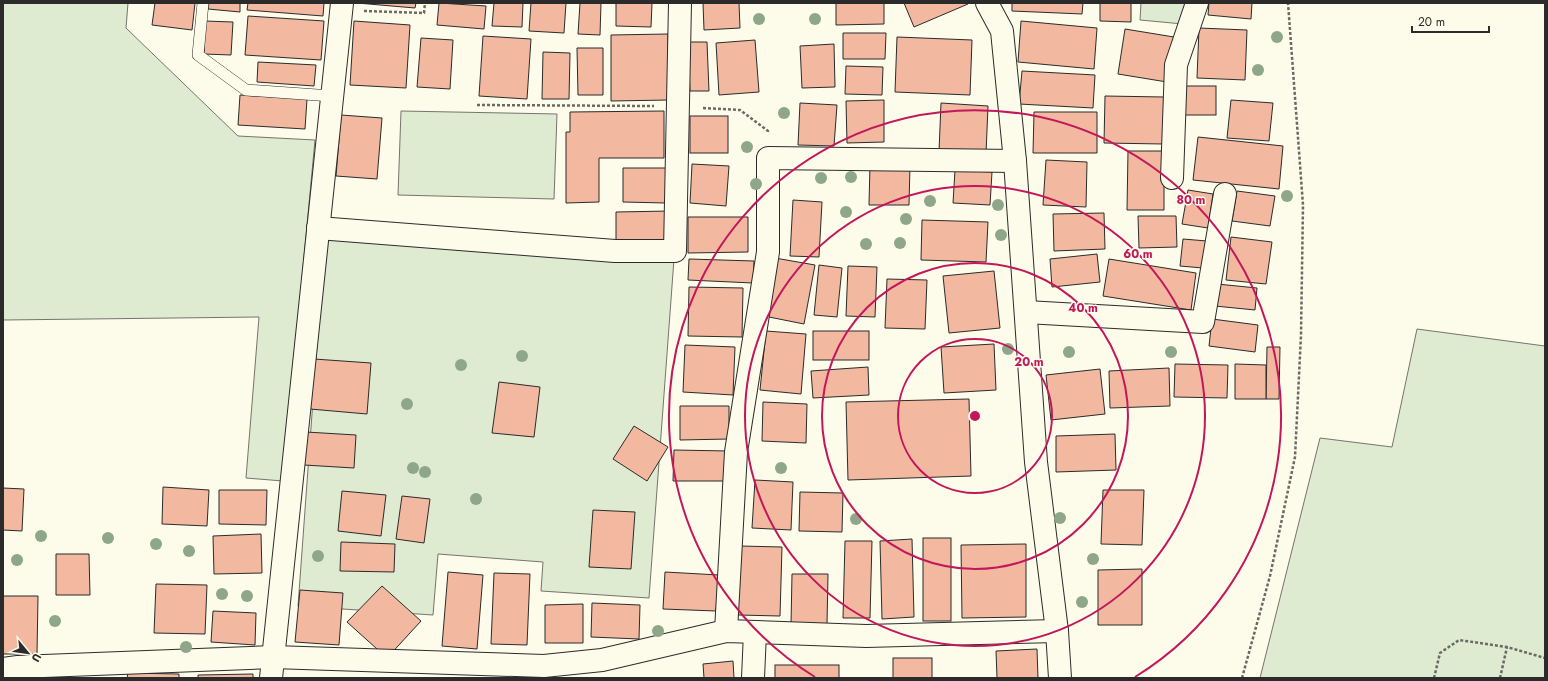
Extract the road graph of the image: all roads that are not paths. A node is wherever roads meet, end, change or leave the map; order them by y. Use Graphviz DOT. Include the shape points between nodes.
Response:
graph roads {
  1 [pos="203,3"];
  2 [pos="680,3"];
  3 [pos="986,3"];
  4 [pos="1197,3"];
  5 [pos="341,7"];
  6 [pos="332,96"];
  7 [pos="1015,161"];
  8 [pos="1172,178"];
  9 [pos="1226,194"];
  10 [pos="318,228"];
  11 [pos="1026,312"];
  12 [pos="726,631"];
  13 [pos="1057,631"];
  14 [pos="755,632"];
  15 [pos="272,668"];
  16 [pos="3,669"];
  17 [pos="753,678"];
  18 [pos="1060,678"];
  1 -- 6 [label="lane" via="198,55 246,90"];
  2 -- 10 [label="street" via="675,251 615,251"];
  3 -- 7 [label="street" via="1002,31"];
  4 -- 8 [label="street" via="1176,66"];
  5 -- 6 [label="street"];
  6 -- 10 [label="street"];
  7 -- 11 [label="street"];
  7 -- 12 [label="street" via="768,158 768,252 736,452"];
  9 -- 11 [label="street" via="1203,322"];
  10 -- 15 [label="street"];
  11 -- 13 [label="street" via="1036,462"];
  12 -- 14 [label="street"];
  12 -- 15 [label="street" via="602,660 544,666"];
  13 -- 14 [label="street" via="866,636"];
  13 -- 18 [label="street"];
  14 -- 17 [label="street"];
  15 -- 16 [label="street"];
}
